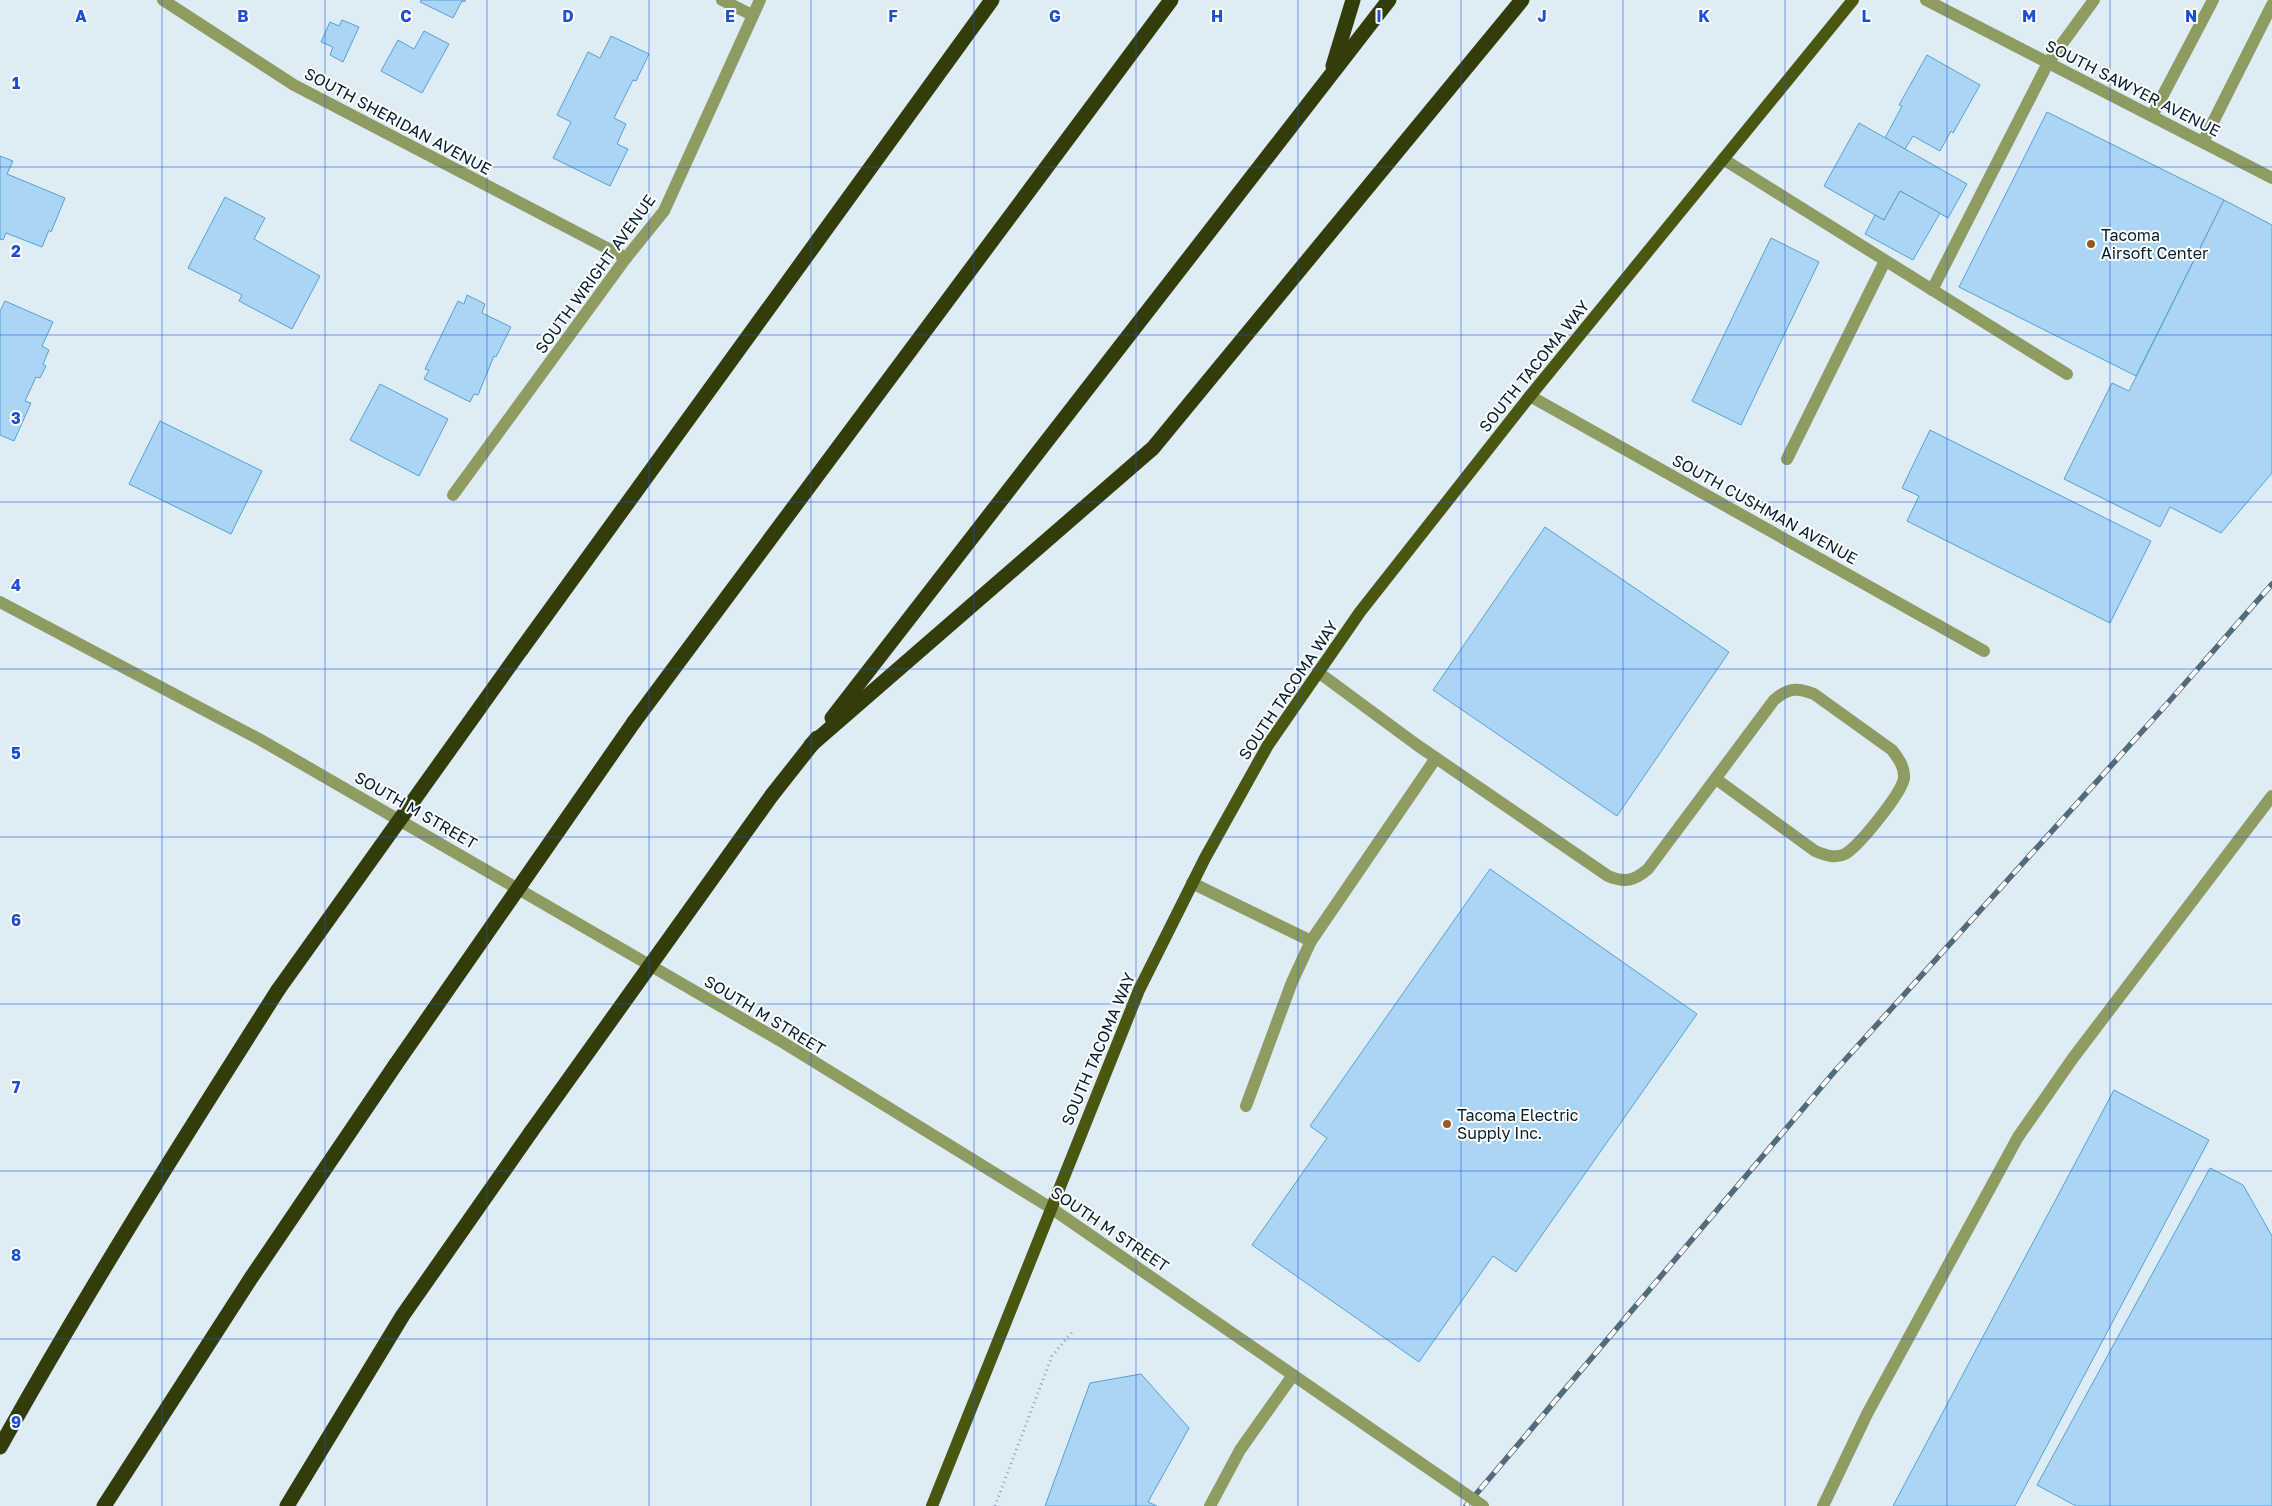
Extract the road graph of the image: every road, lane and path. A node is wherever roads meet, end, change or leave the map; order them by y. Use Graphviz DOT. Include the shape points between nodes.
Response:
graph roads {
  1 [pos="163,0"];
  2 [pos="722,0"];
  3 [pos="760,0"];
  4 [pos="992,0"];
  5 [pos="1171,0"];
  6 [pos="1353,0"];
  7 [pos="1389,0"];
  8 [pos="1522,0"];
  9 [pos="1853,0"];
  10 [pos="1926,0"];
  11 [pos="2094,0"];
  12 [pos="2213,0"];
  13 [pos="2272,5"];
  14 [pos="752,15"];
  15 [pos="2048,63"];
  16 [pos="1331,75"];
  17 [pos="2152,116"];
  18 [pos="2203,142"];
  19 [pos="1723,159"];
  20 [pos="2272,178"];
  21 [pos="626,258"];
  22 [pos="1885,261"];
  23 [pos="1932,290"];
  24 [pos="2067,374"];
  25 [pos="1530,396"];
  26 [pos="1788,459"];
  27 [pos="453,495"];
  28 [pos="0,602"];
  29 [pos="1984,652"];
  30 [pos="1318,672"];
  31 [pos="811,745"];
  32 [pos="1436,758"];
  33 [pos="1716,778"];
  34 [pos="2272,796"];
  35 [pos="1192,882"];
  36 [pos="1312,941"];
  37 [pos="1246,1106"];
  38 [pos="1051,1208"];
  39 [pos="1073,1331"];
  40 [pos="1293,1375"];
  41 [pos="0,1448"];
  42 [pos="104,1506"];
  43 [pos="287,1506"];
  44 [pos="932,1506"];
  45 [pos="995,1506"];
  46 [pos="1210,1506"];
  47 [pos="1483,1506"];
  48 [pos="1823,1506"];
  1 -- 21 [label="street, SOUTH SHERIDAN AVENUE" via="294,85"];
  2 -- 14 [label="street"];
  3 -- 14 [label="street, SOUTH WRIGHT AVENUE"];
  4 -- 41 [label="highway, bridge" via="278,990 80,1306"];
  5 -- 42 [label="highway, bridge" via="634,722 251,1278"];
  6 -- 16 [label="highway"];
  7 -- 16 [label="highway"];
  8 -- 31 [label="highway" via="1153,448"];
  9 -- 19 [label="main road, SOUTH TACOMA WAY"];
  10 -- 15 [label="street, SOUTH SAWYER AVENUE"];
  11 -- 15 [label="street"];
  12 -- 17 [label="street"];
  13 -- 18 [label="street"];
  14 -- 21 [label="street, SOUTH WRIGHT AVENUE" via="664,211"];
  15 -- 17 [label="street, SOUTH SAWYER AVENUE"];
  15 -- 23 [label="street"];
  16 -- 31 [label="highway"];
  17 -- 18 [label="street, SOUTH SAWYER AVENUE"];
  18 -- 20 [label="street, SOUTH SAWYER AVENUE"];
  19 -- 22 [label="street"];
  19 -- 25 [label="main road, SOUTH TACOMA WAY"];
  21 -- 27 [label="street, SOUTH WRIGHT AVENUE"];
  22 -- 23 [label="street"];
  22 -- 26 [label="street"];
  23 -- 24 [label="street"];
  25 -- 29 [label="street, SOUTH CUSHMAN AVENUE"];
  25 -- 30 [label="main road, SOUTH TACOMA WAY" via="1360,612"];
  28 -- 38 [label="street, SOUTH M STREET" via="175,693 369,801 778,1040"];
  30 -- 32 [label="street"];
  30 -- 35 [label="main road, SOUTH TACOMA WAY" via="1268,745"];
  31 -- 43 [label="highway, bridge" via="772,795 403,1315"];
  32 -- 33 [label="street" via="1608,876 1622,882 1637,879 1648,869"];
  32 -- 36 [label="street"];
  33 -- 33 [label="street" via="1774,700 1785,691 1800,688 1814,694 1892,750 1901,762 1904,778 1898,792 1856,845 1844,855 1829,857 1815,851"];
  34 -- 48 [label="street" via="2073,1058 2018,1137 1867,1414"];
  35 -- 36 [label="street"];
  35 -- 38 [label="main road, SOUTH TACOMA WAY" via="1139,990"];
  36 -- 37 [label="street" via="1292,982"];
  38 -- 40 [label="street, SOUTH M STREET"];
  38 -- 44 [label="main road, SOUTH TACOMA WAY"];
  39 -- 45 [label="path" via="1052,1356"];
  40 -- 46 [label="street" via="1240,1450"];
  40 -- 47 [label="street, SOUTH M STREET, bridge"];
}
